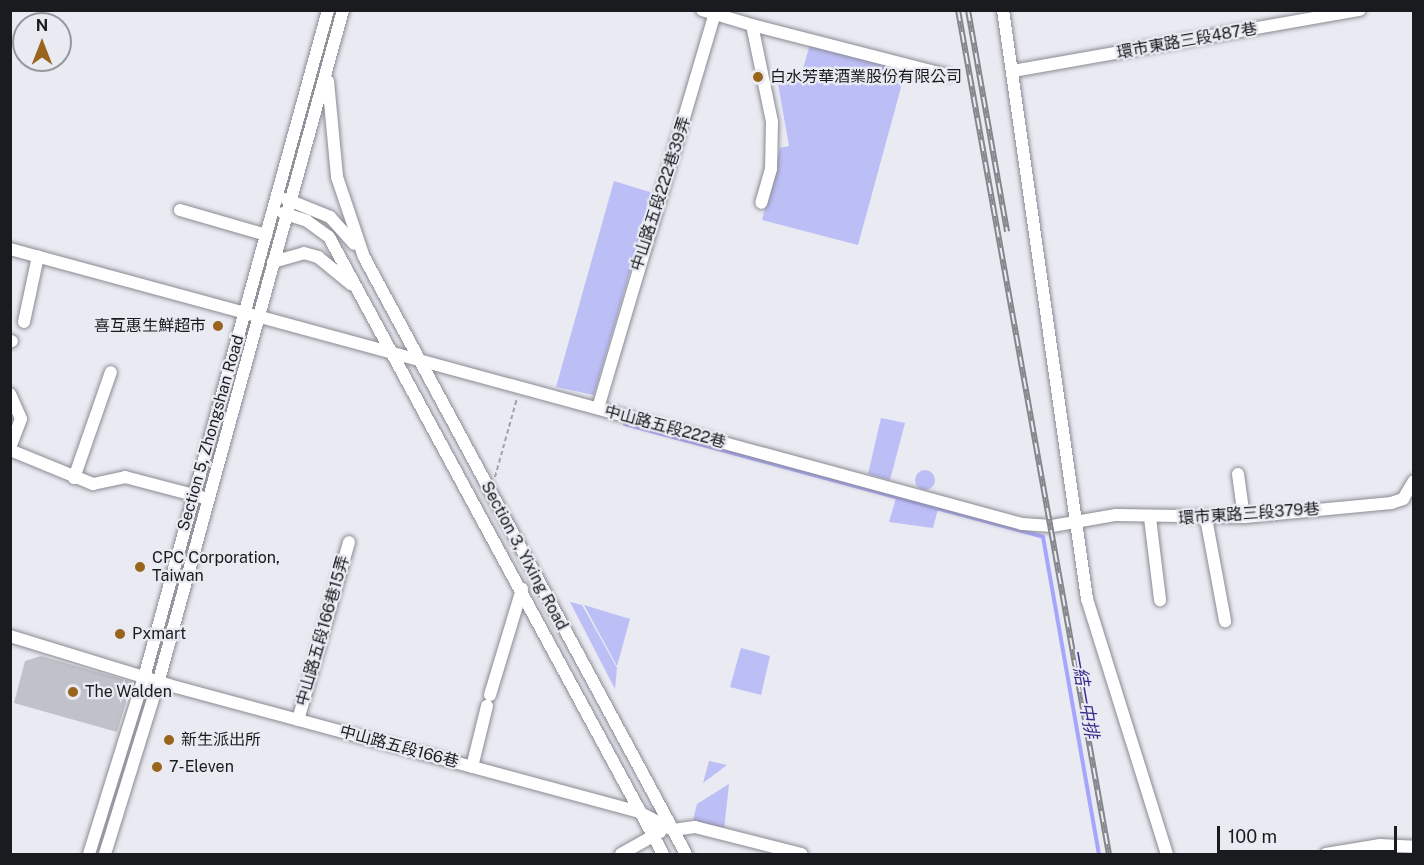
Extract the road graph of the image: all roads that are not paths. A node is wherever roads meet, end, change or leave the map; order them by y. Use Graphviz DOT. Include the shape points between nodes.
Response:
graph roads {
  1 [pos="328,10"];
  2 [pos="343,10"];
  3 [pos="702,10"];
  4 [pos="1002,10"];
  5 [pos="1360,10"];
  6 [pos="715,14"];
  7 [pos="752,25"];
  8 [pos="328,64"];
  9 [pos="1013,71"];
  10 [pos="948,75"];
  11 [pos="277,198"];
  12 [pos="292,200"];
  13 [pos="761,203"];
  14 [pos="180,210"];
  15 [pos="272,212"];
  16 [pos="288,214"];
  17 [pos="266,235"];
  18 [pos="10,249"];
  19 [pos="38,256"];
  20 [pos="364,257"];
  21 [pos="273,262"];
  22 [pos="358,292"];
  23 [pos="245,313"];
  24 [pos="258,316"];
  25 [pos="24,322"];
  26 [pos="393,353"];
  27 [pos="418,360"];
  28 [pos="111,372"];
  29 [pos="10,394"];
  30 [pos="598,408"];
  31 [pos="10,449"];
  32 [pos="1238,474"];
  33 [pos="74,478"];
  34 [pos="1413,481"];
  35 [pos="193,495"];
  36 [pos="208,499"];
  37 [pos="1244,517"];
  38 [pos="1150,518"];
  39 [pos="1206,518"];
  40 [pos="1073,521"];
  41 [pos="349,542"];
  42 [pos="522,589"];
  43 [pos="1160,600"];
  44 [pos="1225,621"];
  45 [pos="10,636"];
  46 [pos="145,674"];
  47 [pos="159,680"];
  48 [pos="298,720"];
  49 [pos="472,767"];
  50 [pos="639,812"];
  51 [pos="673,830"];
  52 [pos="653,833"];
  53 [pos="1413,847"];
  54 [pos="89,855"];
  55 [pos="105,855"];
  56 [pos="621,855"];
  57 [pos="663,855"];
  58 [pos="686,855"];
  59 [pos="802,855"];
  60 [pos="1167,855"];
  61 [pos="1326,855"];
  1 -- 11 [label="street, Section 5, Zhongshan Road"];
  2 -- 8 [label="street, Section 5, Zhongshan Road"];
  3 -- 6 [label="street"];
  4 -- 9 [label="street"];
  5 -- 9 [label="street, 環市東路三段487巷"];
  6 -- 7 [label="street"];
  6 -- 30 [label="street, 中山路五段222巷39弄"];
  7 -- 10 [label="street"];
  7 -- 13 [label="street" via="772,122 771,169"];
  8 -- 12 [label="street, Section 5, Zhongshan Road"];
  8 -- 20 [label="street, Section 3, Yixing Road" via="337,177"];
  9 -- 40 [label="street"];
  11 -- 12 [label="street, Section 3, Yixing Road"];
  11 -- 15 [label="street, Section 5, Zhongshan Road"];
  12 -- 16 [label="street, Section 5, Zhongshan Road"];
  12 -- 20 [label="street, Section 3, Yixing Road" via="330,217"];
  14 -- 17 [label="street"];
  15 -- 16 [label="street, Section 3, Yixing Road"];
  15 -- 17 [label="street, Section 5, Zhongshan Road"];
  16 -- 21 [label="street, Section 5, Zhongshan Road"];
  16 -- 22 [label="street, Section 3, Yixing Road" via="329,237"];
  17 -- 23 [label="street, Section 5, Zhongshan Road"];
  18 -- 19 [label="street, 中山路五段222巷"];
  19 -- 23 [label="street, 中山路五段222巷"];
  19 -- 25 [label="street"];
  20 -- 27 [label="street, Section 3, Yixing Road"];
  21 -- 22 [label="street, Section 3, Yixing Road" via="304,253 318,257"];
  21 -- 24 [label="street, Section 5, Zhongshan Road"];
  22 -- 26 [label="street, Section 3, Yixing Road"];
  23 -- 24 [label="street, 中山路五段222巷"];
  23 -- 35 [label="street, Section 5, Zhongshan Road"];
  24 -- 26 [label="street, 中山路五段222巷"];
  24 -- 36 [label="street, Section 5, Zhongshan Road"];
  26 -- 27 [label="street, 中山路五段222巷"];
  26 -- 42 [label="street, Section 3, Yixing Road"];
  27 -- 30 [label="street, 中山路五段222巷"];
  27 -- 51 [label="street, Section 3, Yixing Road"];
  28 -- 33 [label="street"];
  29 -- 31 [label="street" via="21,419"];
  30 -- 40 [label="street, 中山路五段222巷" via="1022,524"];
  31 -- 33 [label="street"];
  32 -- 37 [label="street"];
  33 -- 35 [label="street" via="93,484 125,477"];
  34 -- 37 [label="street, 環市東路三段379巷" via="1403,499 1391,503"];
  35 -- 36 [label="street"];
  35 -- 46 [label="street, Section 5, Zhongshan Road"];
  36 -- 47 [label="street, Section 5, Zhongshan Road"];
  37 -- 39 [label="street, 環市東路三段379巷"];
  38 -- 39 [label="street, 環市東路三段379巷"];
  38 -- 40 [label="street, 環市東路三段379巷"];
  38 -- 43 [label="street"];
  39 -- 44 [label="street"];
  40 -- 60 [label="street" via="1087,599"];
  41 -- 48 [label="street, 中山路五段166巷15弄"];
  42 -- 49 [label="street"];
  42 -- 50 [label="street, Section 3, Yixing Road"];
  45 -- 46 [label="street, 中山路五段166巷"];
  46 -- 47 [label="street, 中山路五段166巷"];
  46 -- 54 [label="street, Section 5, Zhongshan Road"];
  47 -- 48 [label="street, 中山路五段166巷"];
  47 -- 55 [label="street, Section 5, Zhongshan Road"];
  48 -- 49 [label="street, 中山路五段166巷"];
  49 -- 50 [label="street, 中山路五段166巷"];
  50 -- 51 [label="street, 中山路五段166巷"];
  50 -- 52 [label="street, Section 3, Yixing Road"];
  51 -- 52 [label="street"];
  51 -- 58 [label="street, Section 3, Yixing Road"];
  51 -- 59 [label="street" via="695,827"];
  52 -- 56 [label="street"];
  52 -- 57 [label="street, Section 3, Yixing Road"];
  53 -- 61 [label="street" via="1380,845"];
}
